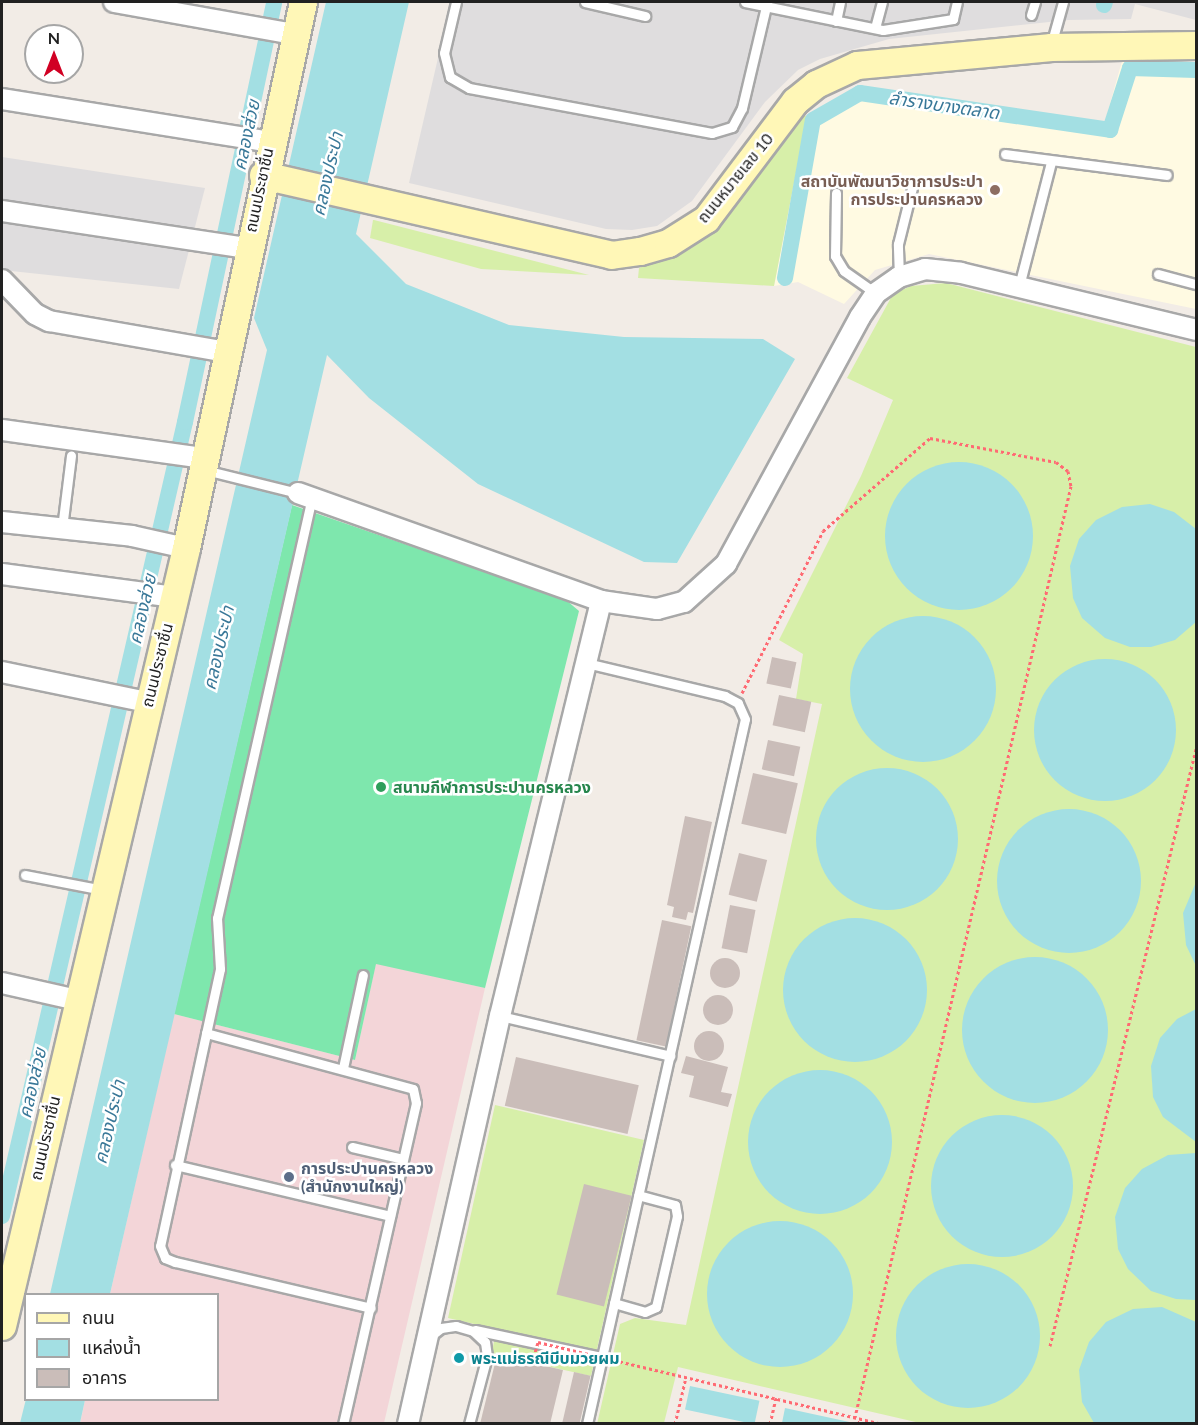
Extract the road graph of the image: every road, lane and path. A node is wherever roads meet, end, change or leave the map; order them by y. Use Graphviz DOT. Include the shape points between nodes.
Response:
graph roads {
  1 [pos="114,2"];
  2 [pos="303,2"];
  3 [pos="456,2"];
  4 [pos="585,2"];
  5 [pos="745,2"];
  6 [pos="840,2"];
  7 [pos="882,2"];
  8 [pos="957,2"];
  9 [pos="1035,2"];
  10 [pos="1063,2"];
  11 [pos="767,4"];
  12 [pos="1031,15"];
  13 [pos="645,16"];
  14 [pos="836,21"];
  15 [pos="875,28"];
  16 [pos="285,33"];
  17 [pos="1197,45"];
  18 [pos="1051,47"];
  19 [pos="2,99"];
  20 [pos="262,140"];
  21 [pos="1005,154"];
  22 [pos="1051,162"];
  23 [pos="1167,175"];
  24 [pos="271,177"];
  25 [pos="912,188"];
  26 [pos="836,193"];
  27 [pos="2,211"];
  28 [pos="239,246"];
  29 [pos="1158,274"];
  30 [pos="900,277"];
  31 [pos="2,280"];
  32 [pos="1197,284"];
  33 [pos="1019,286"];
  34 [pos="876,293"];
  35 [pos="1197,330"];
  36 [pos="207,349"];
  37 [pos="2,430"];
  38 [pos="71,456"];
  39 [pos="199,460"];
  40 [pos="305,495"];
  41 [pos="2,522"];
  42 [pos="62,528"];
  43 [pos="176,545"];
  44 [pos="2,573"];
  45 [pos="165,595"];
  46 [pos="601,601"];
  47 [pos="587,663"];
  48 [pos="2,672"];
  49 [pos="139,700"];
  50 [pos="738,703"];
  51 [pos="1197,749"];
  52 [pos="25,875"];
  53 [pos="97,889"];
  54 [pos="363,975"];
  55 [pos="2,983"];
  56 [pos="70,998"];
  57 [pos="500,1016"];
  58 [pos="206,1033"];
  59 [pos="669,1056"];
  60 [pos="343,1068"];
  61 [pos="352,1147"];
  62 [pos="403,1159"];
  63 [pos="175,1165"];
  64 [pos="638,1195"];
  65 [pos="390,1216"];
  66 [pos="614,1303"];
  67 [pos="371,1308"];
  68 [pos="2,1326"];
  69 [pos="468,1328"];
  70 [pos="426,1344"];
  71 [pos="1050,1346"];
  72 [pos="602,1356"];
  73 [pos="532,1363"];
  74 [pos="686,1377"];
  75 [pos="776,1398"];
  76 [pos="855,1417"];
  77 [pos="860,1418"];
  78 [pos="343,1424"];
  79 [pos="408,1424"];
  80 [pos="470,1424"];
  81 [pos="587,1424"];
  82 [pos="675,1424"];
  83 [pos="770,1424"];
  84 [pos="859,1424"];
  85 [pos="883,1424"];
  1 -- 16 [label="street"];
  2 -- 16 [label="main road, ถนนประชาชื่น"];
  3 -- 11 [label="lane" via="444,53 450,77 469,88 712,133 732,127 742,108"];
  4 -- 13 [label="lane"];
  5 -- 11 [label="lane"];
  6 -- 14 [label="lane"];
  7 -- 15 [label="lane"];
  8 -- 15 [label="lane" via="953,19"];
  9 -- 12 [label="lane"];
  10 -- 18 [label="lane"];
  11 -- 14 [label="lane"];
  14 -- 15 [label="lane"];
  16 -- 20 [label="main road, ถนนประชาชื่น"];
  17 -- 18 [label="main road, ถนนหมายเลข 10"];
  18 -- 24 [label="main road, ถนนหมายเลข 10" via="873,61 816,84 795,101 706,219 668,243 610,255"];
  19 -- 20 [label="street"];
  20 -- 24 [label="main road, ถนนประชาชื่น"];
  21 -- 22 [label="lane"];
  22 -- 23 [label="lane"];
  22 -- 33 [label="lane"];
  24 -- 28 [label="main road, ถนนประชาชื่น"];
  25 -- 30 [label="lane" via="898,244"];
  26 -- 34 [label="lane" via="835,256 844,271"];
  27 -- 28 [label="street"];
  28 -- 36 [label="main road, ถนนประชาชื่น"];
  29 -- 32 [label="lane"];
  30 -- 33 [label="street" via="925,269"];
  30 -- 34 [label="street"];
  31 -- 36 [label="street" via="35,314 49,321"];
  33 -- 35 [label="street"];
  34 -- 46 [label="street" via="719,572 684,603 657,609"];
  36 -- 39 [label="main road, ถนนประชาชื่น"];
  37 -- 39 [label="street" via="160,449"];
  38 -- 42 [label="lane"];
  39 -- 40 [label="lane" via="230,476"];
  39 -- 43 [label="main road, ถนนประชาชื่น"];
  40 -- 46 [label="street"];
  40 -- 58 [label="lane" via="217,918 220,969"];
  41 -- 42 [label="street"];
  42 -- 43 [label="street"];
  43 -- 45 [label="main road, ถนนประชาชื่น"];
  44 -- 45 [label="street"];
  45 -- 49 [label="main road, ถนนประชาชื่น"];
  46 -- 47 [label="street"];
  47 -- 50 [label="lane"];
  47 -- 57 [label="street"];
  48 -- 49 [label="street"];
  49 -- 53 [label="main road, ถนนประชาชื่น"];
  50 -- 59 [label="lane" via="745,719"];
  50 -- 76 [label="path" via="776,619 823,531 930,438 1056,462 1070,474"];
  51 -- 71 [label="path"];
  52 -- 53 [label="lane"];
  53 -- 56 [label="main road, ถนนประชาชื่น"];
  54 -- 60 [label="lane"];
  55 -- 56 [label="street"];
  56 -- 68 [label="main road, ถนนประชาชื่น"];
  57 -- 59 [label="lane"];
  57 -- 70 [label="street"];
  58 -- 60 [label="lane"];
  58 -- 63 [label="lane"];
  59 -- 64 [label="lane"];
  60 -- 62 [label="lane" via="413,1089 416,1103"];
  61 -- 62 [label="lane"];
  62 -- 65 [label="lane"];
  63 -- 65 [label="lane"];
  63 -- 67 [label="lane" via="160,1246 165,1258"];
  64 -- 66 [label="lane"];
  64 -- 66 [label="lane" via="675,1205 677,1216 656,1307 645,1312"];
  65 -- 67 [label="lane"];
  66 -- 72 [label="lane"];
  67 -- 78 [label="lane"];
  69 -- 70 [label="lane" via="441,1328"];
  69 -- 72 [label="lane"];
  69 -- 80 [label="lane" via="483,1338 487,1352"];
  70 -- 79 [label="street"];
  72 -- 81 [label="lane"];
  73 -- 74 [label="path, bridge" via="538,1342"];
  74 -- 75 [label="path, bridge"];
  74 -- 82 [label="path"];
  75 -- 76 [label="path, bridge"];
  75 -- 83 [label="path"];
  76 -- 77 [label="path, bridge"];
  77 -- 84 [label="path, bridge"];
  77 -- 85 [label="path, bridge"];
}
